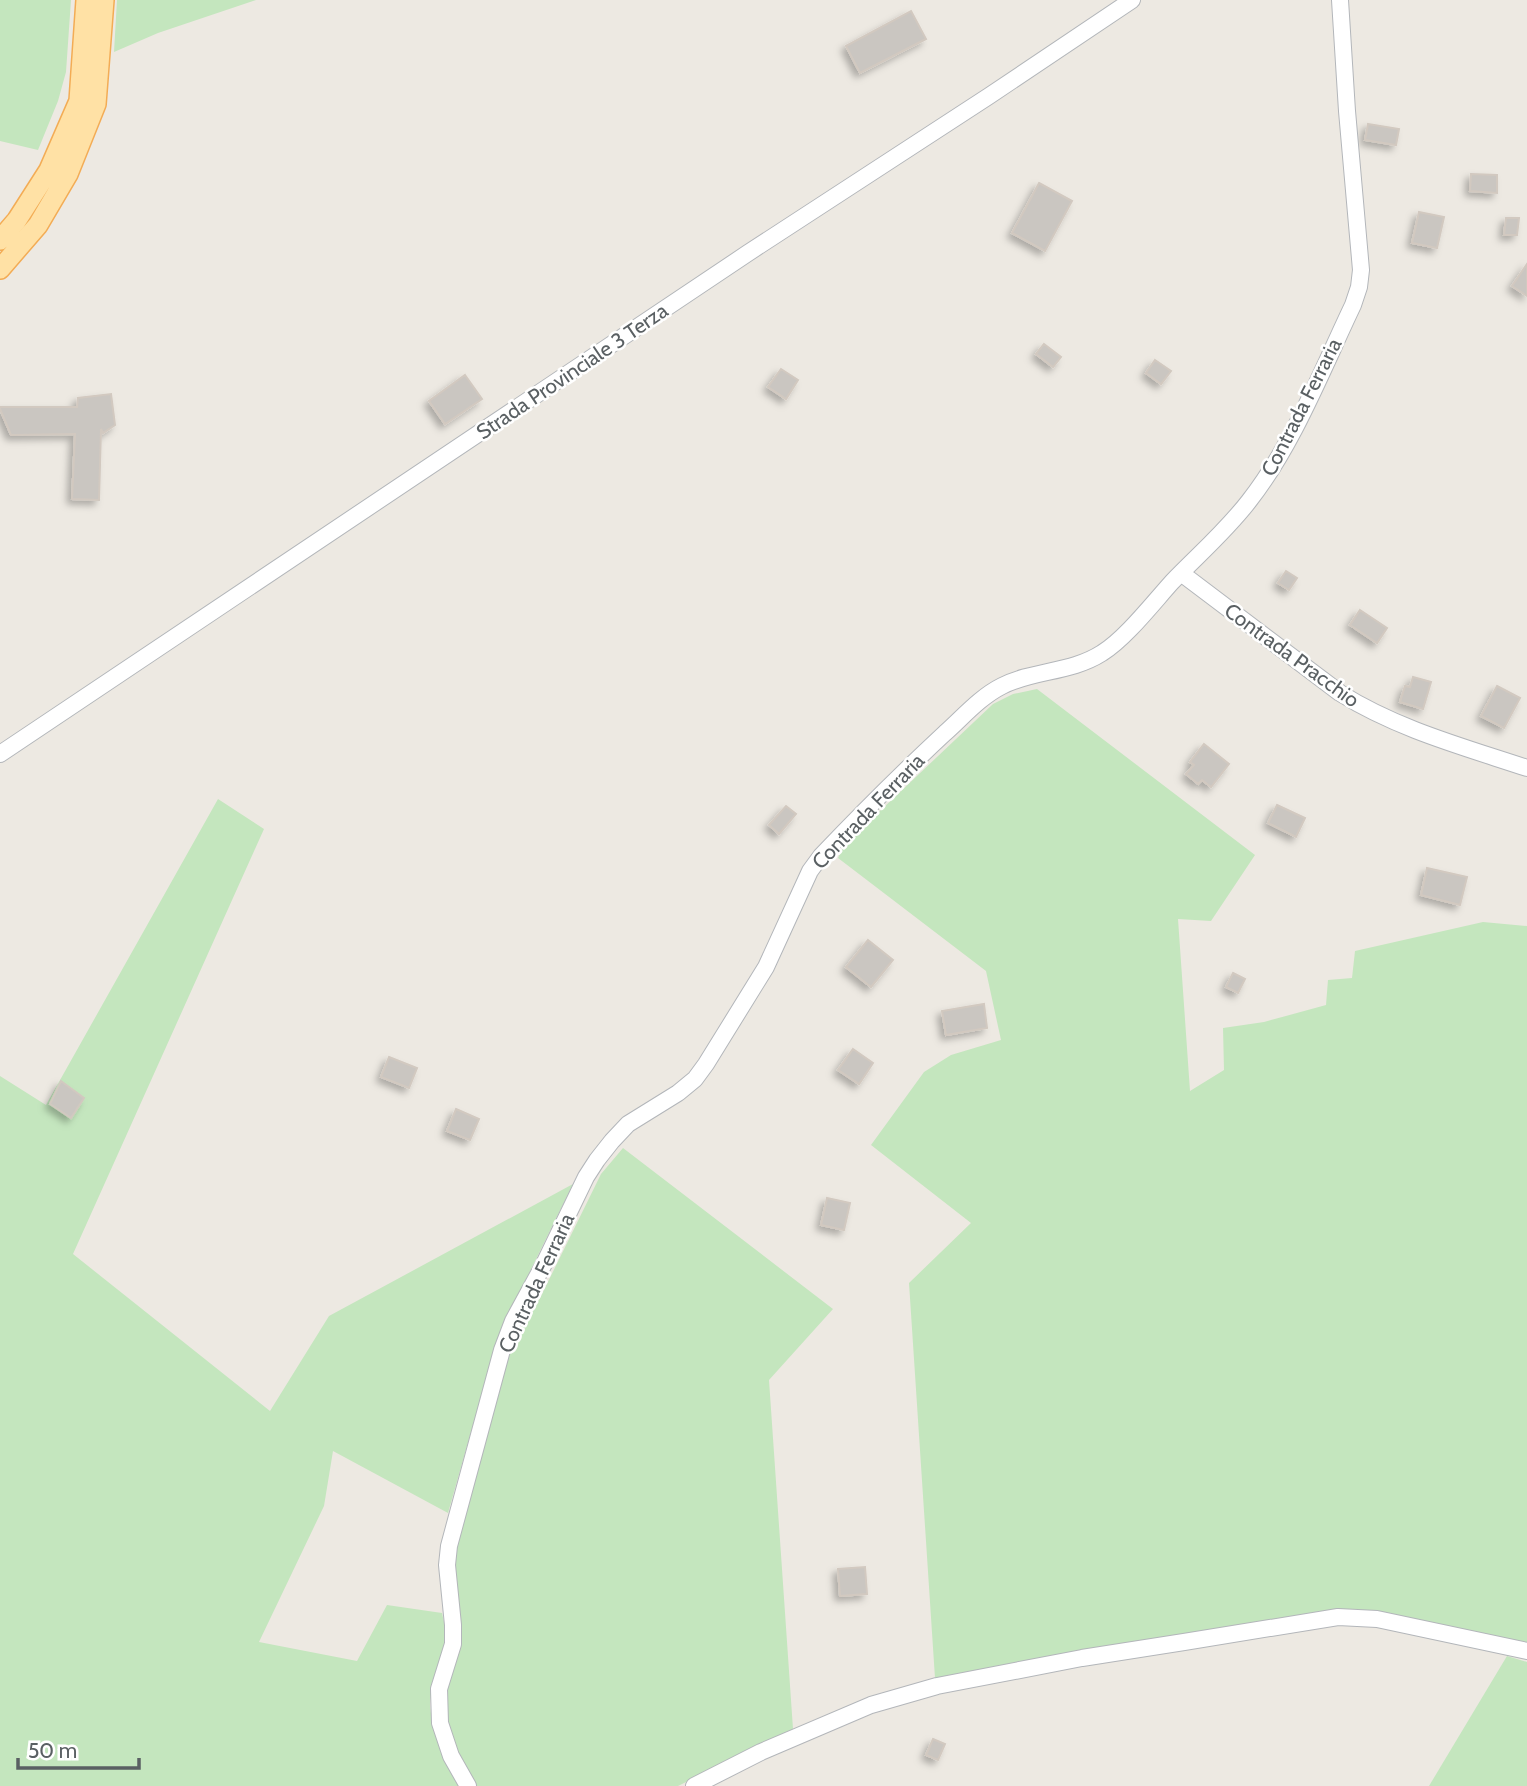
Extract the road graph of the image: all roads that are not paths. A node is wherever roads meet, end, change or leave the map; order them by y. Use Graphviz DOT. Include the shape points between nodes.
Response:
graph roads {
  1 [pos="86,0"];
  2 [pos="104,0"];
  3 [pos="1132,0"];
  4 [pos="1340,0"];
  5 [pos="0,240"];
  6 [pos="0,269"];
  7 [pos="1181,573"];
  8 [pos="5,749"];
  9 [pos="1527,768"];
  10 [pos="1527,1651"];
  11 [pos="468,1786"];
  12 [pos="694,1786"];
  1 -- 5 [label="main road" via="79,101 50,170"];
  2 -- 6 [label="main road" via="96,104 68,174 38,225"];
  3 -- 8 [label="street, Strada Provinciale 3 Terza"];
  4 -- 7 [label="street, Contrada Ferraria" via="1359,287 1296,425 1267,474 1226,529"];
  7 -- 9 [label="street, Contrada Pracchio" via="1362,707 1428,736"];
  7 -- 11 [label="street, Contrada Ferraria" via="1102,653 1000,687 884,791 810,871 766,967 695,1079 628,1124 586,1177 502,1350 449,1546 453,1644 439,1689 440,1723"];
  10 -- 12 [label="street" via="1377,1619 1338,1618 1082,1658 936,1686 871,1705"];
}
